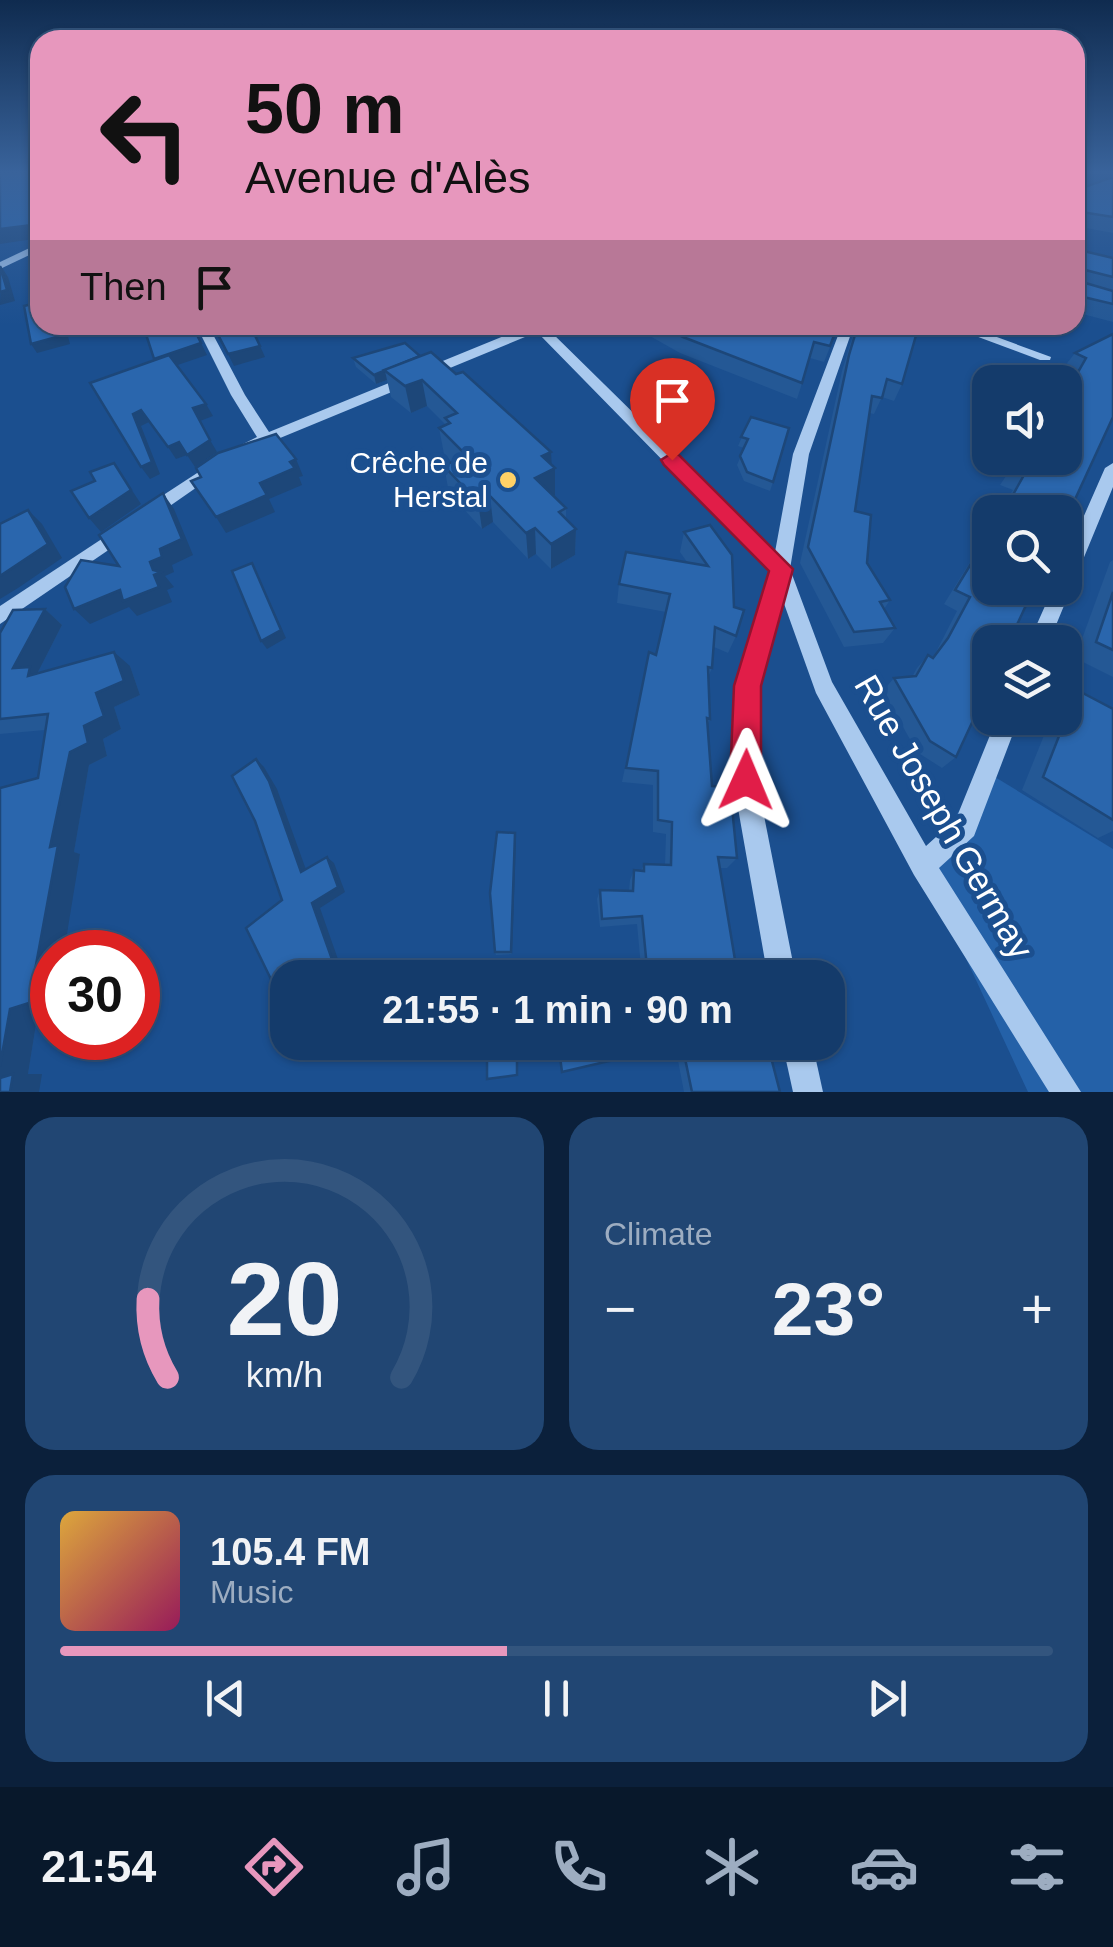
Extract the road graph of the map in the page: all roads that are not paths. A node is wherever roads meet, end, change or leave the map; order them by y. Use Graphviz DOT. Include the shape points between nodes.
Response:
graph roads {
  1 [pos="30,251"];
  2 [pos="0,266"];
  3 [pos="207,335"];
  4 [pos="518,335"];
  5 [pos="549,335"];
  6 [pos="844,335"];
  7 [pos="981,335"];
  8 [pos="1045,357"];
  9 [pos="264,437"];
  10 [pos="1113,468"];
  11 [pos="1082,540"];
  12 [pos="781,569"];
  13 [pos="41,589"];
  14 [pos="0,616"];
  15 [pos="8,637"];
  16 [pos="1001,735"];
  17 [pos="923,866"];
  18 [pos="779,960"];
  19 [pos="801,1060"];
  20 [pos="808,1092"];
  21 [pos="1066,1092"];
  1 -- 2 [label="street"];
  3 -- 9 [label="street"];
  4 -- 9 [label="street"];
  5 -- 12 [label="street"];
  6 -- 12 [label="street" via="802,454"];
  7 -- 8 [label="street"];
  9 -- 13 [label="street"];
  10 -- 11 [label="street"];
  12 -- 17 [label="street, Rue Joseph Germay" via="823,686"];
  12 -- 18 [label="street" via="748,686 746,780"];
  13 -- 14 [label="street"];
  13 -- 15 [label="street"];
  16 -- 17 [label="street" via="965,827"];
  17 -- 21 [label="street, Rue Joseph Germay"];
  19 -- 20 [label="street"];
}
